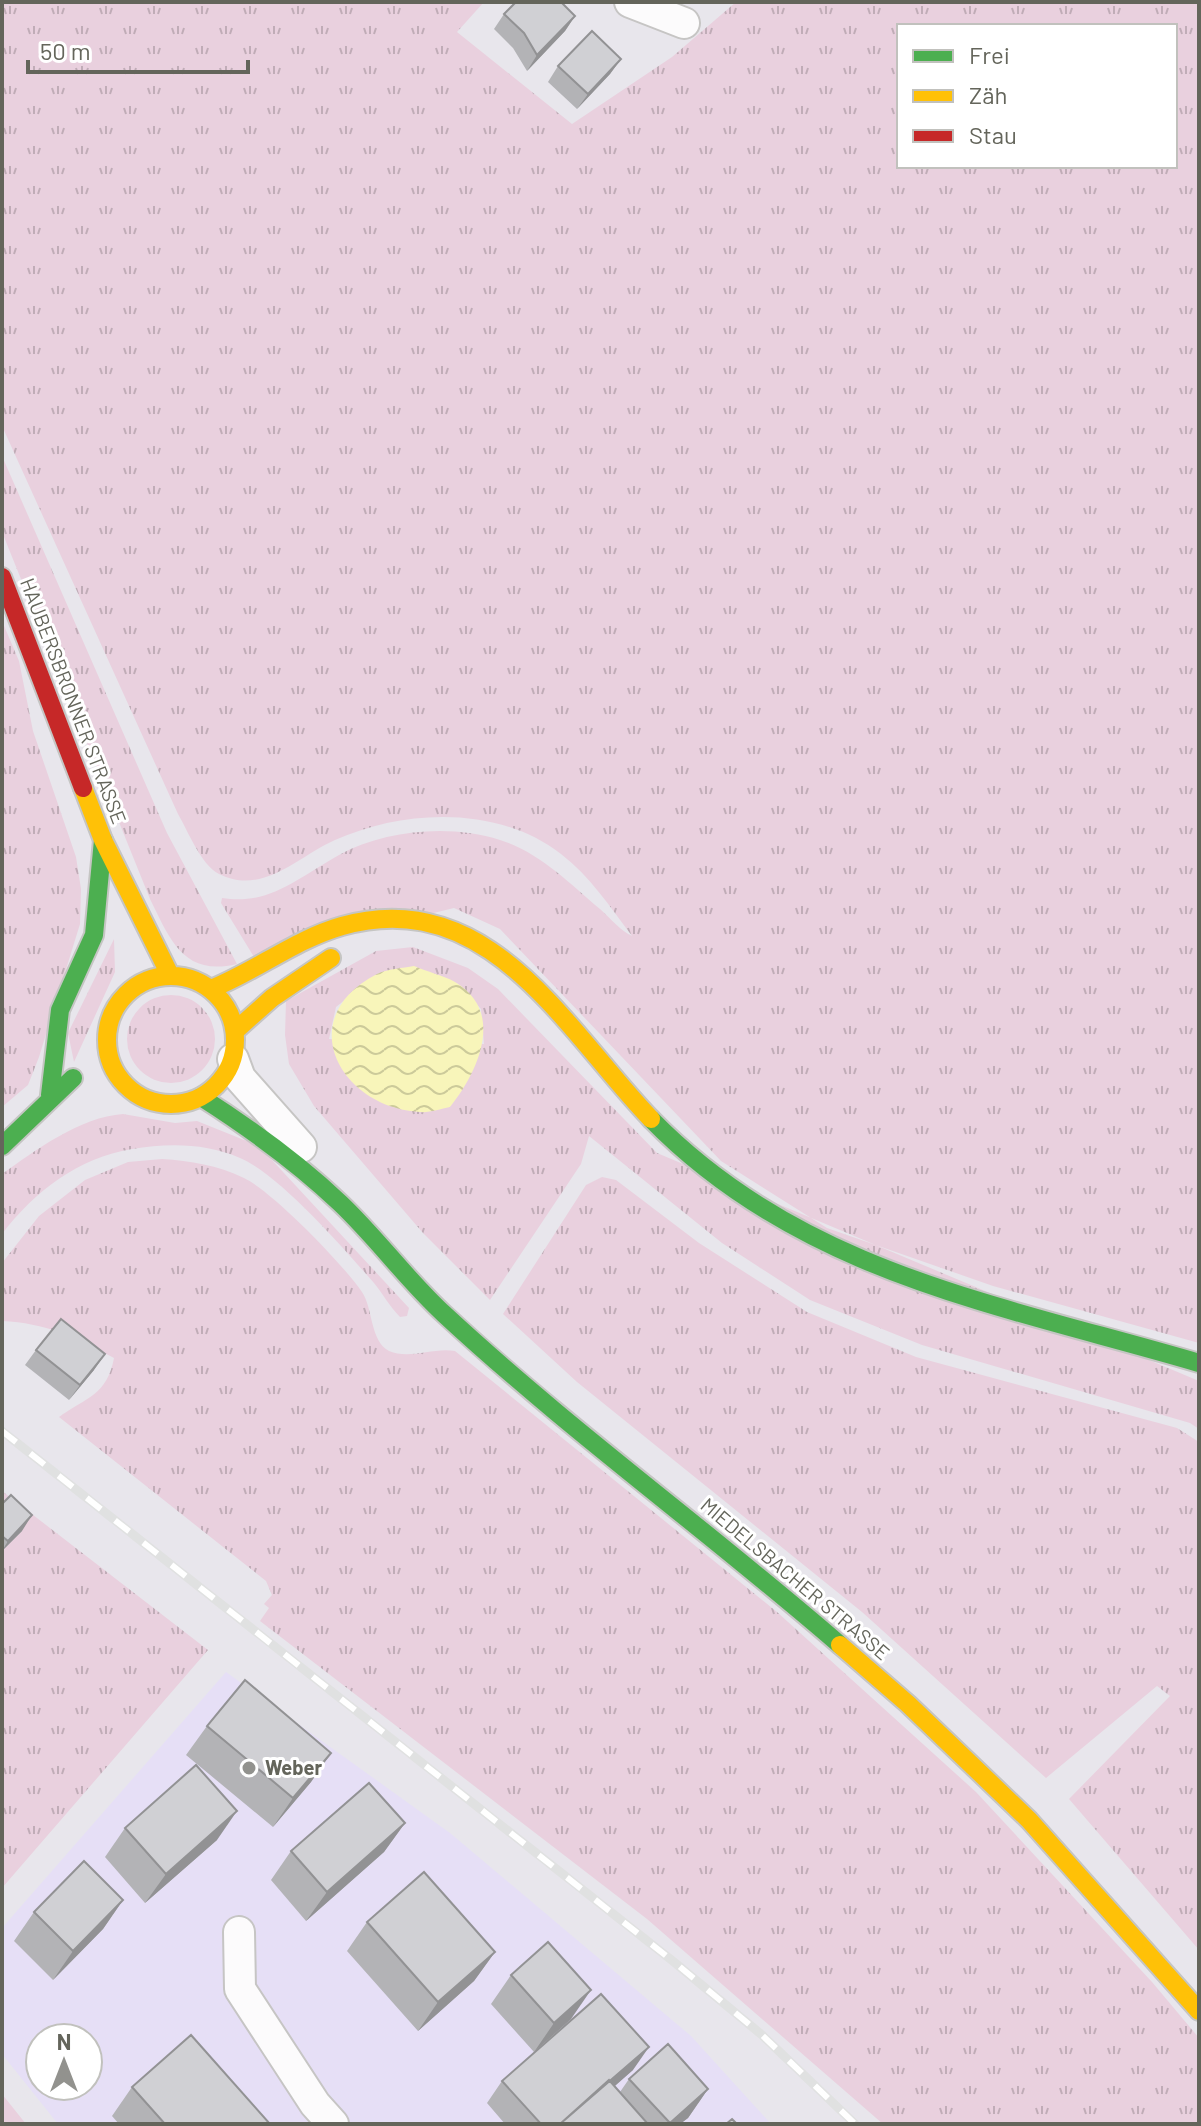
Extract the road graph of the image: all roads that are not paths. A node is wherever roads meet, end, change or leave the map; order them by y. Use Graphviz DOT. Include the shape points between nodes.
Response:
graph roads {
  1 [pos="630,2"];
  2 [pos="684,23"];
  3 [pos="2,577"];
  4 [pos="103,840"];
  5 [pos="114,909"];
  6 [pos="410,924"];
  7 [pos="125,968"];
  8 [pos="170,975"];
  9 [pos="130,989"];
  10 [pos="211,989"];
  11 [pos="234,1045"];
  12 [pos="106,1046"];
  13 [pos="50,1095"];
  14 [pos="201,1097"];
  15 [pos="59,1116"];
  16 [pos="9,1141"];
  17 [pos="341,1204"];
  18 [pos="1199,1363"];
  19 [pos="239,1932"];
  20 [pos="1199,2011"];
  21 [pos="333,2124"];
  1 -- 2 [label="street"];
  3 -- 4 [label="main road, HAUBERSBRONNER STRASSE"];
  4 -- 5 [label="main road"];
  4 -- 8 [label="main road"];
  4 -- 13 [label="main road" via="94,935 60,1010"];
  6 -- 10 [label="main road" via="341,926"];
  6 -- 11 [label="main road" via="311,969"];
  6 -- 18 [label="main road" via="438,926 469,938 524,975 684,1150 740,1196 807,1238 876,1270 946,1293"];
  7 -- 9 [label="main road"];
  8 -- 9 [label="main road"];
  8 -- 10 [label="main road" via="192,978"];
  9 -- 12 [label="main road" via="112,1015"];
  10 -- 11 [label="main road" via="227,1007"];
  11 -- 14 [label="main road" via="215,1087"];
  11 -- 17 [label="street" via="240,1078 298,1143"];
  12 -- 13 [label="main road"];
  12 -- 14 [label="main road" via="123,1093 165,1104"];
  13 -- 16 [label="main road"];
  14 -- 17 [label="main road, MIEDELSBACHER STRASSE" via="266,1138"];
  15 -- 16 [label="main road"];
  17 -- 20 [label="main road, MIEDELSBACHER STRASSE" via="443,1313 908,1704 1029,1820"];
  19 -- 21 [label="street" via="240,1989"];
}
